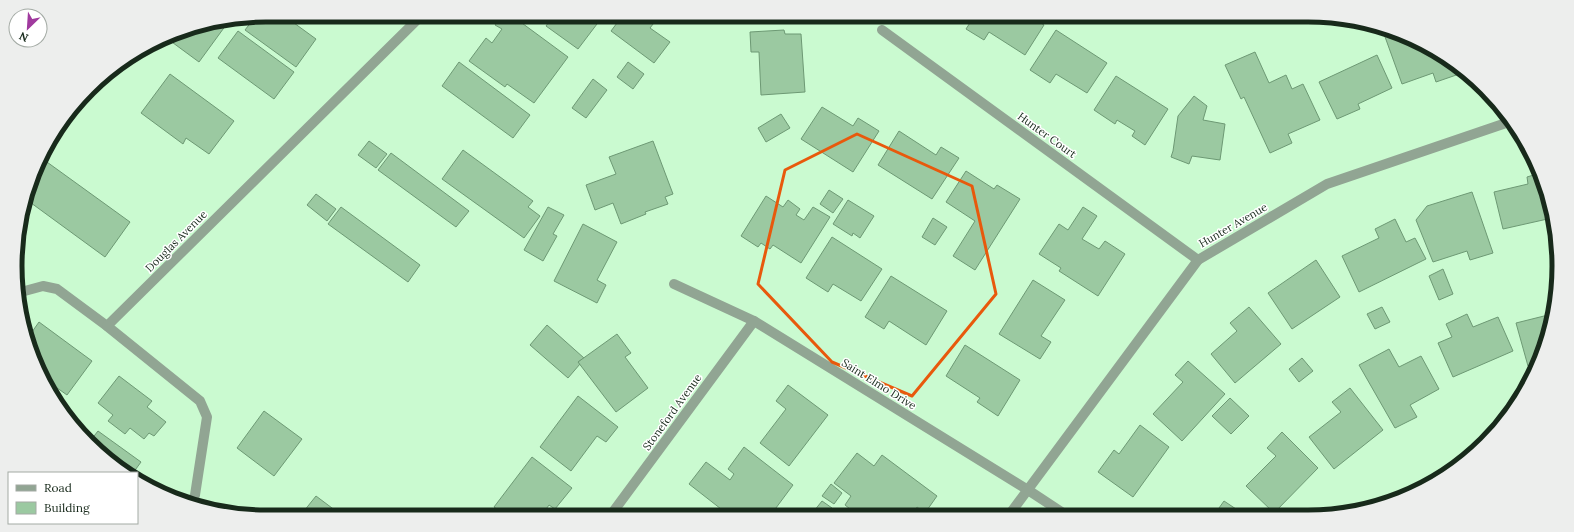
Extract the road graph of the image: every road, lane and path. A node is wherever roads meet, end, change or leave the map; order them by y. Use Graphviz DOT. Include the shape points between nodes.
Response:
graph roads {
  1 [pos="415,22"];
  2 [pos="882,30"];
  3 [pos="1506,123"];
  4 [pos="1198,260"];
  5 [pos="674,284"];
  6 [pos="24,291"];
  7 [pos="754,321"];
  8 [pos="107,326"];
  9 [pos="1028,490"];
  10 [pos="194,499"];
  11 [pos="614,510"];
  12 [pos="1013,510"];
  13 [pos="1058,510"];
  1 -- 8 [label="street, Douglas Avenue"];
  2 -- 4 [label="street, Hunter Court"];
  3 -- 4 [label="street, Hunter Avenue" via="1327,184"];
  4 -- 9 [label="street, Hunter Avenue"];
  5 -- 7 [label="street, Saint Elmo Drive"];
  6 -- 8 [label="street" via="43,286 57,289"];
  7 -- 9 [label="street, Saint Elmo Drive"];
  7 -- 11 [label="street, Stoneford Avenue"];
  8 -- 10 [label="street" via="200,401 206,417"];
  9 -- 12 [label="street, Hunter Avenue"];
  9 -- 13 [label="street, Saint Elmo Drive"];
}
